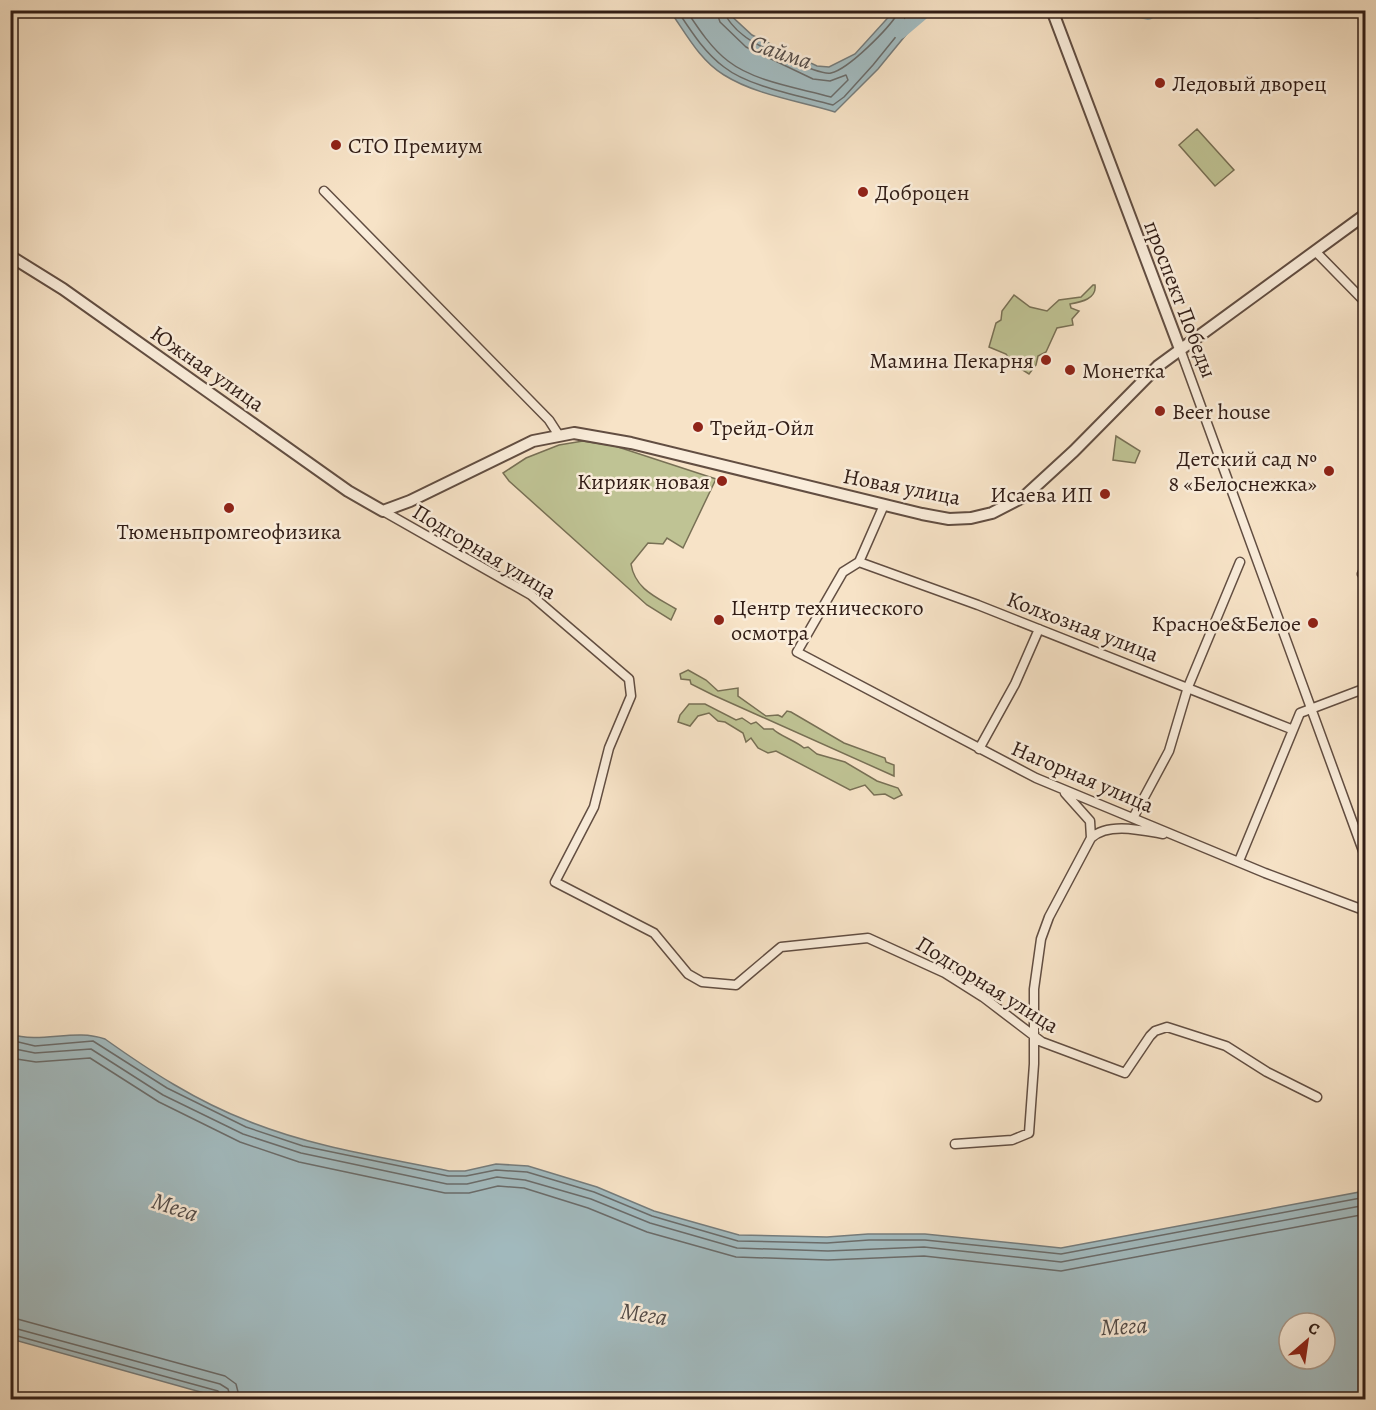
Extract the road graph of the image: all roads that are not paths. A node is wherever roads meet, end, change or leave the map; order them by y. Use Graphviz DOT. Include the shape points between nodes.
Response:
graph roads {
  1 [pos="1052,10"];
  2 [pos="324,191"];
  3 [pos="1365,214"];
  4 [pos="1316,252"];
  5 [pos="10,256"];
  6 [pos="1365,303"];
  7 [pos="1180,349"];
  8 [pos="558,434"];
  9 [pos="884,505"];
  10 [pos="383,511"];
  11 [pos="859,562"];
  12 [pos="1240,562"];
  13 [pos="1039,629"];
  14 [pos="1188,687"];
  15 [pos="1365,688"];
  16 [pos="1310,707"];
  17 [pos="1291,729"];
  18 [pos="979,749"];
  19 [pos="1060,788"];
  20 [pos="1133,818"];
  21 [pos="1091,838"];
  22 [pos="1182,838"];
  23 [pos="1365,859"];
  24 [pos="1239,861"];
  25 [pos="1365,911"];
  26 [pos="1032,1036"];
  27 [pos="1317,1097"];
  28 [pos="956,1144"];
  1 -- 7 [label="street, проспект Победы"];
  2 -- 8 [label="street" via="549,420"];
  3 -- 4 [label="street, Новая улица"];
  4 -- 6 [label="street"];
  4 -- 7 [label="street, Новая улица"];
  5 -- 10 [label="street, Южная улица" via="63,289 348,491"];
  7 -- 9 [label="street, Новая улица" via="1139,384 1037,487 1005,508 960,519"];
  7 -- 16 [label="street, проспект Победы"];
  8 -- 9 [label="street, Новая улица" via="631,443"];
  8 -- 10 [label="street, Новая улица" via="514,448"];
  9 -- 11 [label="street"];
  10 -- 26 [label="street, Подгорная улица" via="531,595 619,669 630,683 630,700 609,748 594,807 555,882 647,928 688,974 702,982 736,985 775,950 788,945 868,938 945,973"];
  11 -- 13 [label="street, Колхозная улица"];
  11 -- 18 [label="street, Нагорная улица" via="843,572 797,652"];
  12 -- 14 [label="street"];
  13 -- 14 [label="street, Колхозная улица"];
  13 -- 18 [label="street" via="1015,684"];
  14 -- 17 [label="street, Колхозная улица"];
  14 -- 20 [label="street" via="1169,751"];
  15 -- 16 [label="street"];
  16 -- 17 [label="street" via="1300,713"];
  16 -- 23 [label="street, проспект Победы"];
  17 -- 24 [label="street"];
  18 -- 19 [label="street, Нагорная улица"];
  19 -- 20 [label="street, Нагорная улица"];
  19 -- 21 [label="street" via="1086,814"];
  20 -- 22 [label="street, Нагорная улица"];
  21 -- 22 [label="street" via="1102,831 1126,829"];
  21 -- 26 [label="street" via="1042,934"];
  22 -- 24 [label="street, Нагорная улица"];
  24 -- 25 [label="street, Нагорная улица"];
  26 -- 27 [label="street, Подгорная улица" via="1125,1073 1150,1036 1167,1027 1226,1046"];
  26 -- 28 [label="street" via="1029,1133 1012,1140"];
}
